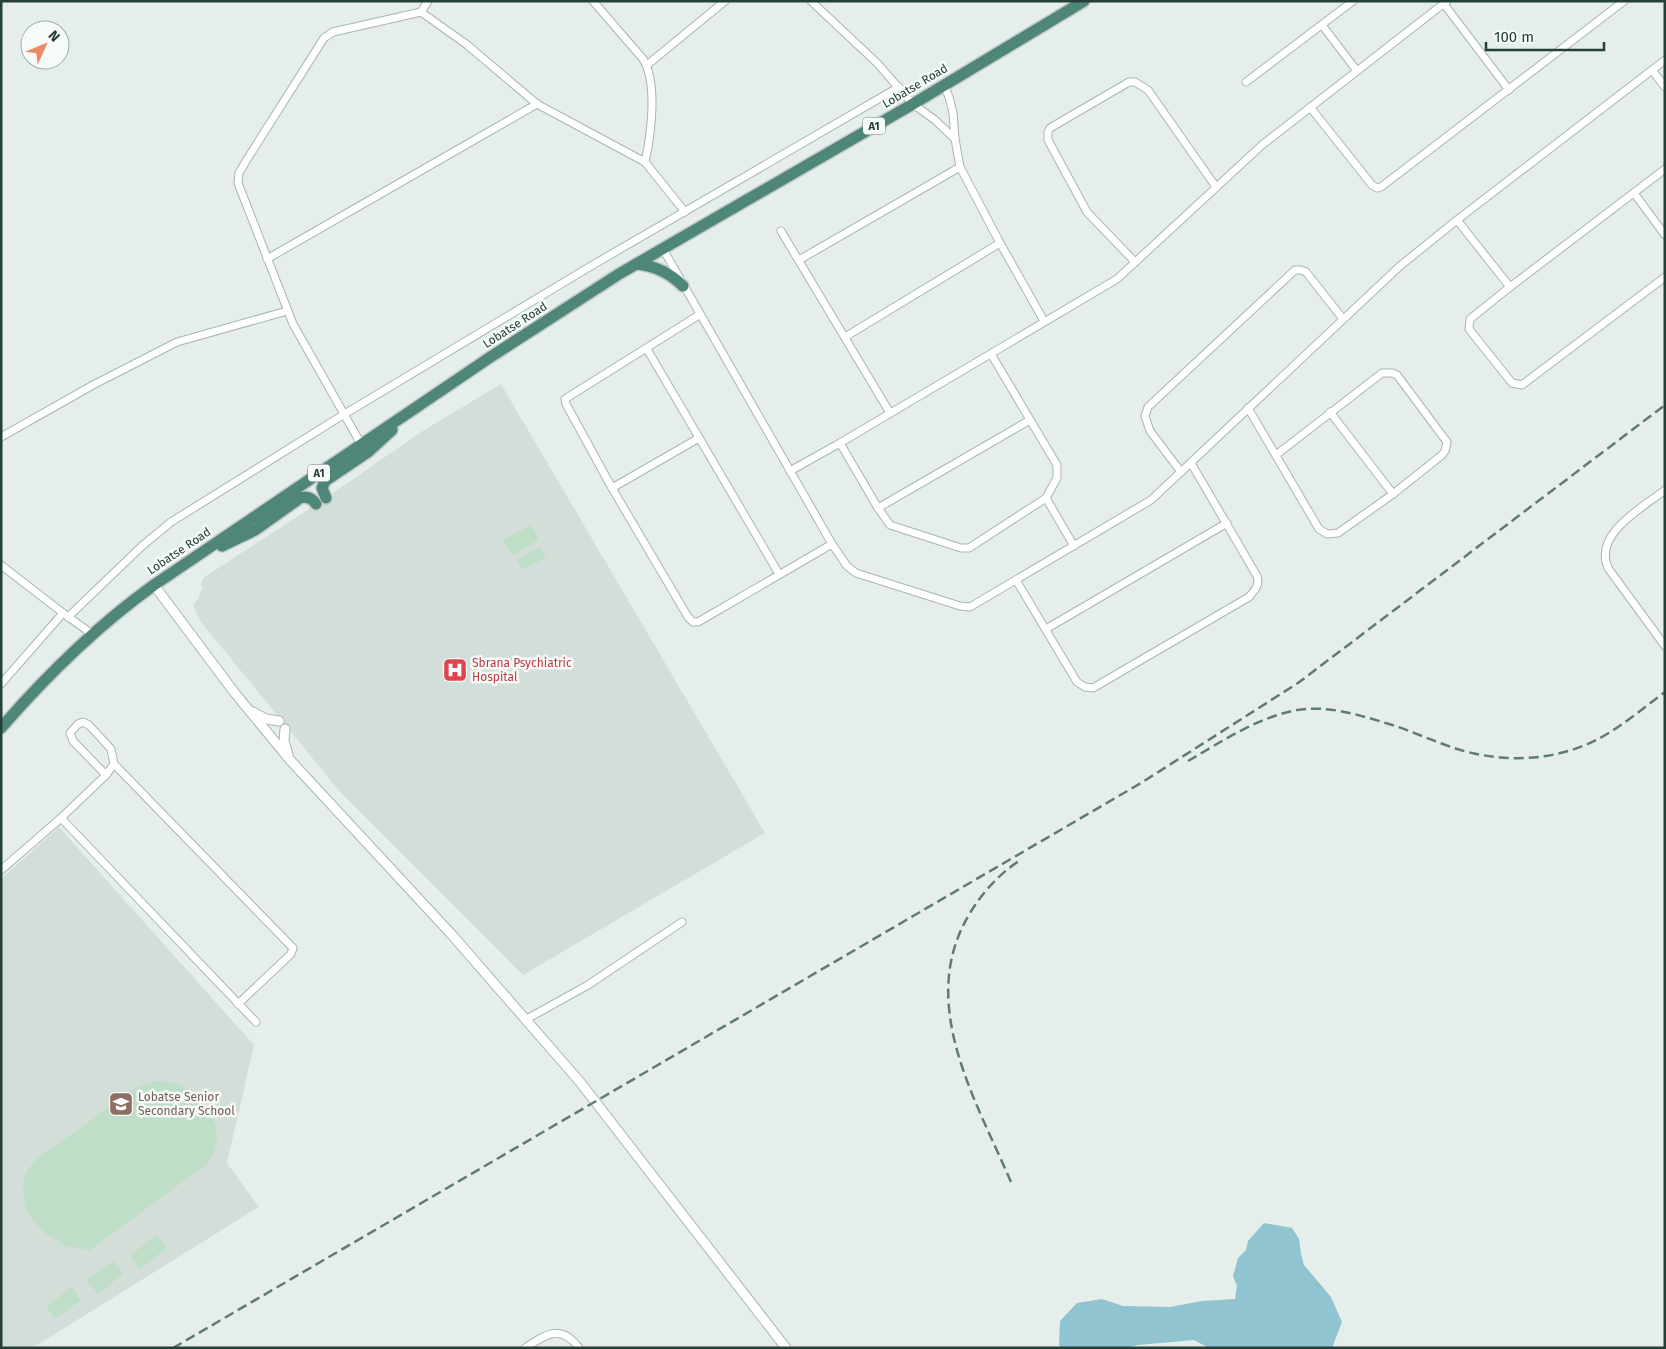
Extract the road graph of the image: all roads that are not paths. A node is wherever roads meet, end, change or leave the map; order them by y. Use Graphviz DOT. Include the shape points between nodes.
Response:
graph roads {
  1 [pos="428,1"];
  2 [pos="593,1"];
  3 [pos="725,1"];
  4 [pos="811,1"];
  5 [pos="1084,1"];
  6 [pos="1353,1"];
  7 [pos="1624,1"];
  8 [pos="1446,3"];
  9 [pos="421,12"];
  10 [pos="1322,25"];
  11 [pos="1665,60"];
  12 [pos="646,65"];
  13 [pos="1652,70"];
  14 [pos="1357,71"];
  15 [pos="1246,82"];
  16 [pos="944,85"];
  17 [pos="899,87"];
  18 [pos="1665,87"];
  19 [pos="1509,90"];
  20 [pos="537,104"];
  21 [pos="912,104"];
  22 [pos="1310,107"];
  23 [pos="955,139"];
  24 [pos="646,162"];
  25 [pos="960,166"];
  26 [pos="1665,169"];
  27 [pos="1216,187"];
  28 [pos="1634,193"];
  29 [pos="685,212"];
  30 [pos="1457,220"];
  31 [pos="781,232"];
  32 [pos="1665,235"];
  33 [pos="1000,243"];
  34 [pos="663,249"];
  35 [pos="267,259"];
  36 [pos="799,260"];
  37 [pos="1135,262"];
  38 [pos="637,264"];
  39 [pos="1665,277"];
  40 [pos="683,286"];
  41 [pos="1510,287"];
  42 [pos="287,311"];
  43 [pos="700,315"];
  44 [pos="1343,319"];
  45 [pos="1044,322"];
  46 [pos="845,337"];
  47 [pos="647,349"];
  48 [pos="991,354"];
  49 [pos="423,402"];
  50 [pos="1248,408"];
  51 [pos="1330,412"];
  52 [pos="890,413"];
  53 [pos="343,414"];
  54 [pos="1030,420"];
  55 [pos="1,436"];
  56 [pos="699,438"];
  57 [pos="840,443"];
  58 [pos="361,444"];
  59 [pos="1276,455"];
  60 [pos="1191,463"];
  61 [pos="790,471"];
  62 [pos="1181,472"];
  63 [pos="612,488"];
  64 [pos="1665,490"];
  65 [pos="1393,494"];
  66 [pos="326,498"];
  67 [pos="1046,498"];
  68 [pos="316,504"];
  69 [pos="878,508"];
  70 [pos="1227,523"];
  71 [pos="832,544"];
  72 [pos="1074,546"];
  73 [pos="191,560"];
  74 [pos="1,565"];
  75 [pos="779,574"];
  76 [pos="1016,580"];
  77 [pos="154,585"];
  78 [pos="65,615"];
  79 [pos="1046,629"];
  80 [pos="92,634"];
  81 [pos="1665,646"];
  82 [pos="1,684"];
  83 [pos="248,710"];
  84 [pos="279,721"];
  85 [pos="1,728"];
  86 [pos="285,729"];
  87 [pos="290,760"];
  88 [pos="114,764"];
  89 [pos="106,775"];
  90 [pos="61,818"];
  91 [pos="1,870"];
  92 [pos="682,922"];
  93 [pos="238,1004"];
  94 [pos="525,1020"];
  95 [pos="256,1022"];
  96 [pos="525,1348"];
  97 [pos="578,1348"];
  98 [pos="786,1348"];
  1 -- 9 [label="street"];
  2 -- 12 [label="street"];
  3 -- 12 [label="street"];
  4 -- 17 [label="street"];
  5 -- 16 [label="highway, Lobatse Road / A1"];
  6 -- 10 [label="street"];
  7 -- 19 [label="street"];
  8 -- 14 [label="street"];
  8 -- 19 [label="street"];
  9 -- 20 [label="street" via="466,44"];
  9 -- 35 [label="street" via="332,32 324,38 246,161 238,183"];
  10 -- 14 [label="street"];
  10 -- 15 [label="street"];
  11 -- 13 [label="street"];
  12 -- 24 [label="street" via="651,87"];
  13 -- 18 [label="street"];
  13 -- 30 [label="street"];
  14 -- 22 [label="street"];
  16 -- 21 [label="highway, Lobatse Road / A1"];
  16 -- 23 [label="street" via="953,113"];
  17 -- 21 [label="street"];
  17 -- 29 [label="street"];
  19 -- 22 [label="street" via="1380,187 1372,185"];
  20 -- 24 [label="street"];
  20 -- 35 [label="street"];
  21 -- 23 [label="street"];
  21 -- 34 [label="highway, Lobatse Road / A1"];
  22 -- 27 [label="street"];
  23 -- 25 [label="street"];
  24 -- 29 [label="street"];
  25 -- 33 [label="street"];
  25 -- 36 [label="street"];
  26 -- 28 [label="street"];
  27 -- 37 [label="street"];
  27 -- 37 [label="street" via="1148,90 1135,82 1129,82 1050,128 1048,140 1084,208"];
  28 -- 32 [label="street"];
  28 -- 41 [label="street"];
  29 -- 53 [label="street"];
  30 -- 41 [label="street"];
  30 -- 44 [label="street" via="1400,266"];
  31 -- 36 [label="street"];
  33 -- 45 [label="street"];
  33 -- 46 [label="street"];
  34 -- 38 [label="highway, Lobatse Road / A1"];
  34 -- 40 [label="street"];
  35 -- 42 [label="street"];
  36 -- 46 [label="street"];
  37 -- 45 [label="street" via="1116,279"];
  38 -- 40 [label="highway" via="657,268"];
  38 -- 49 [label="highway, Lobatse Road / A1"];
  39 -- 41 [label="street" via="1518,386 1512,384 1468,326 1470,319"];
  40 -- 43 [label="street"];
  42 -- 53 [label="street"];
  42 -- 55 [label="street" via="177,342"];
  43 -- 47 [label="street"];
  43 -- 61 [label="street"];
  44 -- 50 [label="street"];
  44 -- 62 [label="street" via="1306,272 1295,270 1148,407 1145,420 1150,431"];
  45 -- 48 [label="street"];
  46 -- 52 [label="street"];
  47 -- 56 [label="street"];
  47 -- 63 [label="street" via="565,400"];
  48 -- 52 [label="street"];
  48 -- 54 [label="street"];
  49 -- 58 [label="highway, Lobatse Road / A1"];
  49 -- 66 [label="highway" via="368,452 325,481 322,488"];
  50 -- 59 [label="street"];
  50 -- 60 [label="street"];
  51 -- 59 [label="street"];
  51 -- 65 [label="street"];
  51 -- 65 [label="street" via="1382,373 1397,374 1447,442 1442,455"];
  52 -- 57 [label="street"];
  53 -- 58 [label="street"];
  53 -- 78 [label="street" via="164,527"];
  54 -- 67 [label="street" via="1058,468"];
  54 -- 69 [label="street"];
  56 -- 63 [label="street"];
  56 -- 75 [label="street"];
  57 -- 61 [label="street"];
  57 -- 69 [label="street"];
  58 -- 73 [label="highway, Lobatse Road / A1"];
  59 -- 65 [label="street" via="1323,533 1338,533"];
  60 -- 62 [label="street"];
  60 -- 70 [label="street"];
  61 -- 71 [label="street"];
  62 -- 72 [label="street" via="1151,500"];
  63 -- 75 [label="street" via="693,622"];
  64 -- 81 [label="street" via="1619,525 1607,544 1604,556 1608,568"];
  67 -- 69 [label="street" via="969,548 893,527"];
  67 -- 72 [label="street"];
  68 -- 73 [label="highway" via="314,500 300,498 246,535"];
  70 -- 79 [label="street"];
  70 -- 79 [label="street" via="1256,576 1258,583 1249,597 1093,688 1077,682"];
  71 -- 75 [label="street"];
  71 -- 76 [label="street" via="856,573 964,607 972,606"];
  72 -- 76 [label="street"];
  73 -- 77 [label="highway, Lobatse Road / A1"];
  74 -- 78 [label="street"];
  76 -- 79 [label="street"];
  77 -- 80 [label="highway, Lobatse Road / A1"];
  77 -- 83 [label="street"];
  78 -- 80 [label="street"];
  78 -- 82 [label="street"];
  80 -- 85 [label="highway, Lobatse Road / A1"];
  83 -- 84 [label="street"];
  83 -- 87 [label="street"];
  86 -- 87 [label="street" via="284,741"];
  87 -- 94 [label="street" via="453,936"];
  88 -- 89 [label="street"];
  88 -- 89 [label="street" via="111,749 89,725 83,722 73,728 70,733 73,741"];
  88 -- 93 [label="street" via="293,948 291,954"];
  89 -- 90 [label="street"];
  90 -- 91 [label="street"];
  90 -- 93 [label="street"];
  92 -- 94 [label="street" via="588,985"];
  93 -- 95 [label="street"];
  94 -- 98 [label="street" via="595,1101"];
  96 -- 97 [label="street" via="550,1333 559,1333 567,1336"];
}
